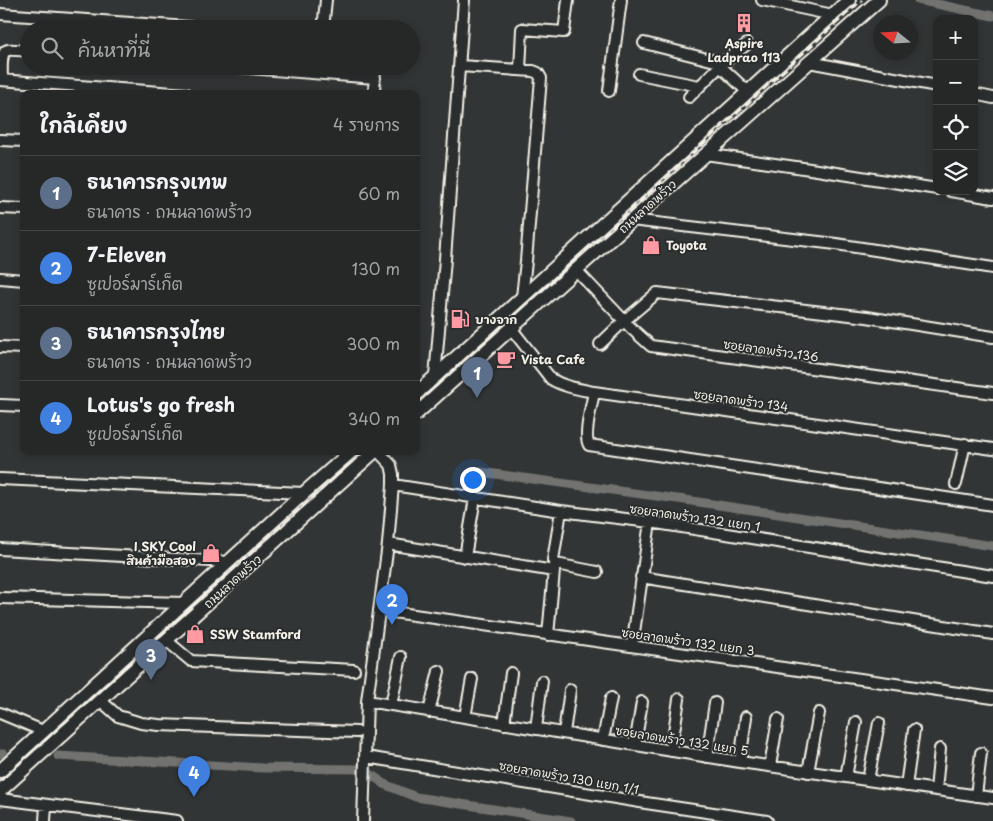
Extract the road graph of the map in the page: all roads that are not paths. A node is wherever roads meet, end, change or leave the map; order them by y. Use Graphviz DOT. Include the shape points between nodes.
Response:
graph roads {
  1 [pos="326,0"];
  2 [pos="464,0"];
  3 [pos="568,0"];
  4 [pos="621,0"];
  5 [pos="762,0"];
  6 [pos="879,0"];
  7 [pos="848,1"];
  8 [pos="0,14"];
  9 [pos="833,15"];
  10 [pos="87,20"];
  11 [pos="324,20"];
  12 [pos="644,43"];
  13 [pos="746,44"];
  14 [pos="20,51"];
  15 [pos="809,62"];
  16 [pos="722,65"];
  17 [pos="460,66"];
  18 [pos="520,70"];
  19 [pos="639,74"];
  20 [pos="337,75"];
  21 [pos="375,78"];
  22 [pos="1,80"];
  23 [pos="933,85"];
  24 [pos="699,86"];
  25 [pos="93,90"];
  26 [pos="374,90"];
  27 [pos="609,91"];
  28 [pos="748,92"];
  29 [pos="978,95"];
  30 [pos="689,97"];
  31 [pos="993,98"];
  32 [pos="0,140"];
  33 [pos="20,142"];
  34 [pos="705,154"];
  35 [pos="933,188"];
  36 [pos="975,195"];
  37 [pos="993,198"];
  38 [pos="0,208"];
  39 [pos="20,209"];
  40 [pos="631,220"];
  41 [pos="993,268"];
  42 [pos="576,270"];
  43 [pos="0,278"];
  44 [pos="20,280"];
  45 [pos="522,297"];
  46 [pos="624,321"];
  47 [pos="511,328"];
  48 [pos="993,337"];
  49 [pos="600,344"];
  50 [pos="0,347"];
  51 [pos="20,348"];
  52 [pos="435,377"];
  53 [pos="420,390"];
  54 [pos="594,392"];
  55 [pos="993,393"];
  56 [pos="0,405"];
  57 [pos="20,406"];
  58 [pos="420,410"];
  59 [pos="965,444"];
  60 [pos="993,448"];
  61 [pos="347,455"];
  62 [pos="373,455"];
  63 [pos="381,455"];
  64 [pos="0,479"];
  65 [pos="956,484"];
  66 [pos="393,485"];
  67 [pos="304,493"];
  68 [pos="475,498"];
  69 [pos="993,506"];
  70 [pos="561,512"];
  71 [pos="650,522"];
  72 [pos="388,544"];
  73 [pos="0,549"];
  74 [pos="465,556"];
  75 [pos="228,562"];
  76 [pos="598,572"];
  77 [pos="993,576"];
  78 [pos="641,577"];
  79 [pos="0,598"];
  80 [pos="184,603"];
  81 [pos="379,610"];
  82 [pos="195,614"];
  83 [pos="170,616"];
  84 [pos="180,628"];
  85 [pos="993,634"];
  86 [pos="548,635"];
  87 [pos="166,640"];
  88 [pos="632,646"];
  89 [pos="401,657"];
  90 [pos="354,670"];
  91 [pos="439,671"];
  92 [pos="511,673"];
  93 [pos="472,679"];
  94 [pos="542,681"];
  95 [pos="570,690"];
  96 [pos="611,698"];
  97 [pos="993,698"];
  98 [pos="679,699"];
  99 [pos="100,700"];
  100 [pos="367,701"];
  101 [pos="642,702"];
  102 [pos="715,703"];
  103 [pos="391,705"];
  104 [pos="429,712"];
  105 [pos="0,713"];
  106 [pos="819,713"];
  107 [pos="465,717"];
  108 [pos="746,718"];
  109 [pos="778,719"];
  110 [pos="856,722"];
  111 [pos="879,723"];
  112 [pos="504,724"];
  113 [pos="536,729"];
  114 [pos="914,730"];
  115 [pos="43,731"];
  116 [pos="357,732"];
  117 [pos="564,734"];
  118 [pos="603,740"];
  119 [pos="635,745"];
  120 [pos="940,749"];
  121 [pos="671,751"];
  122 [pos="981,752"];
  123 [pos="707,757"];
  124 [pos="366,760"];
  125 [pos="740,762"];
  126 [pos="770,766"];
  127 [pos="0,771"];
  128 [pos="808,772"];
  129 [pos="846,778"];
  130 [pos="868,780"];
  131 [pos="906,786"];
  132 [pos="936,790"];
  133 [pos="0,791"];
  134 [pos="976,796"];
  135 [pos="993,798"];
  136 [pos="0,799"];
  137 [pos="46,805"];
  138 [pos="144,819"];
  139 [pos="45,821"];
  140 [pos="177,821"];
  141 [pos="363,821"];
  142 [pos="768,821"];
  1 -- 11 [label="street"];
  2 -- 17 [label="street"];
  3 -- 18 [label="street" via="564,32 522,28"];
  4 -- 27 [label="street"];
  5 -- 9 [label="street"];
  6 -- 15 [label="main road, ถนนลาดพร้าว"];
  7 -- 9 [label="main road, ถนนลาดพร้าว"];
  8 -- 10 [label="street"];
  9 -- 28 [label="main road, ถนนลาดพร้าว"];
  12 -- 16 [label="street"];
  13 -- 16 [label="street"];
  14 -- 22 [label="street" via="4,52"];
  15 -- 23 [label="street"];
  15 -- 34 [label="main road, ถนนลาดพร้าว"];
  16 -- 24 [label="street"];
  16 -- 28 [label="street"];
  17 -- 18 [label="street"];
  17 -- 52 [label="street"];
  18 -- 45 [label="street" via="533,71 541,78"];
  19 -- 24 [label="street"];
  20 -- 21 [label="street"];
  21 -- 26 [label="street"];
  22 -- 25 [label="street"];
  24 -- 30 [label="street"];
  28 -- 45 [label="main road, ถนนลาดพร้าว"];
  29 -- 31 [label="street"];
  32 -- 33 [label="street"];
  34 -- 35 [label="street"];
  34 -- 40 [label="main road, ถนนลาดพร้าว"];
  36 -- 37 [label="street"];
  38 -- 39 [label="street"];
  40 -- 41 [label="street" via="836,244"];
  40 -- 42 [label="main road, ถนนลาดพร้าว"];
  42 -- 46 [label="street, ซอยลาดพร้าว 136"];
  42 -- 47 [label="main road, ถนนลาดพร้าว"];
  43 -- 44 [label="street"];
  45 -- 52 [label="main road, ถนนลาดพร้าว"];
  46 -- 48 [label="street" via="657,293 867,317"];
  46 -- 49 [label="street"];
  46 -- 55 [label="street, ซอยลาดพร้าว 136" via="651,346"];
  47 -- 54 [label="street, ซอยลาดพร้าว 134" via="551,379"];
  47 -- 58 [label="main road, ถนนลาดพร้าว"];
  50 -- 51 [label="street"];
  52 -- 53 [label="main road, ถนนลาดพร้าว"];
  54 -- 59 [label="street, ซอยลาดพร้าว 134"];
  54 -- 69 [label="street" via="586,434 589,445"];
  56 -- 57 [label="street"];
  59 -- 60 [label="street, ซอยลาดพร้าว 134"];
  59 -- 65 [label="street"];
  61 -- 67 [label="main road, ถนนลาดพร้าว"];
  62 -- 82 [label="main road, ถนนลาดพร้าว"];
  63 -- 66 [label="street" via="391,465"];
  64 -- 67 [label="street"];
  66 -- 68 [label="street, ซอยลาดพร้าว 132 แยก 1"];
  66 -- 72 [label="street"];
  67 -- 75 [label="main road, ถนนลาดพร้าว"];
  68 -- 70 [label="street, ซอยลาดพร้าว 132 แยก 1"];
  68 -- 74 [label="street"];
  70 -- 71 [label="street, ซอยลาดพร้าว 132 แยก 1"];
  70 -- 76 [label="street" via="553,560 556,564"];
  71 -- 77 [label="street, ซอยลาดพร้าว 132 แยก 1"];
  71 -- 78 [label="street"];
  72 -- 74 [label="street"];
  72 -- 81 [label="street"];
  73 -- 75 [label="street"];
  74 -- 86 [label="street" via="554,571"];
  75 -- 80 [label="main road, ถนนลาดพร้าว"];
  78 -- 85 [label="street"];
  78 -- 88 [label="street"];
  79 -- 80 [label="street"];
  80 -- 82 [label="main road"];
  80 -- 83 [label="main road, ถนนลาดพร้าว"];
  81 -- 86 [label="street, ซอยลาดพร้าว 132 แยก 3"];
  81 -- 100 [label="street"];
  82 -- 84 [label="main road, ถนนลาดพร้าว"];
  83 -- 84 [label="main road"];
  83 -- 115 [label="main road, ถนนลาดพร้าว"];
  84 -- 87 [label="main road, ถนนลาดพร้าว"];
  86 -- 88 [label="street, ซอยลาดพร้าว 132 แยก 3"];
  87 -- 90 [label="street" via="191,661"];
  87 -- 99 [label="main road, ถนนลาดพร้าว"];
  88 -- 97 [label="street, ซอยลาดพร้าว 132 แยก 3"];
  89 -- 103 [label="street"];
  91 -- 104 [label="street"];
  92 -- 112 [label="street"];
  93 -- 107 [label="street"];
  94 -- 113 [label="street"];
  95 -- 117 [label="street"];
  96 -- 118 [label="street"];
  98 -- 121 [label="street"];
  99 -- 116 [label="street" via="118,716 141,723"];
  99 -- 133 [label="main road, ถนนลาดพร้าว"];
  100 -- 103 [label="street, ซอยลาดพร้าว 132 แยก 5"];
  100 -- 124 [label="street"];
  101 -- 119 [label="street"];
  102 -- 123 [label="street"];
  103 -- 104 [label="street, ซอยลาดพร้าว 132 แยก 5"];
  104 -- 107 [label="street, ซอยลาดพร้าว 132 แยก 5"];
  105 -- 115 [label="street"];
  106 -- 128 [label="street"];
  107 -- 112 [label="street, ซอยลาดพร้าว 132 แยก 5"];
  108 -- 125 [label="street"];
  109 -- 126 [label="street"];
  110 -- 129 [label="street"];
  111 -- 130 [label="street"];
  112 -- 113 [label="street, ซอยลาดพร้าว 132 แยก 5"];
  113 -- 117 [label="street, ซอยลาดพร้าว 132 แยก 5"];
  114 -- 131 [label="street"];
  115 -- 127 [label="main road, ถนนลาดพร้าว"];
  117 -- 118 [label="street, ซอยลาดพร้าว 132 แยก 5"];
  118 -- 119 [label="street, ซอยลาดพร้าว 132 แยก 5"];
  119 -- 121 [label="street, ซอยลาดพร้าว 132 แยก 5"];
  120 -- 132 [label="street"];
  121 -- 123 [label="street, ซอยลาดพร้าว 132 แยก 5"];
  122 -- 134 [label="street"];
  123 -- 125 [label="street, ซอยลาดพร้าว 132 แยก 5"];
  124 -- 141 [label="street"];
  124 -- 142 [label="street, ซอยลาดพร้าว 130 แยก 1/1" via="458,771"];
  125 -- 126 [label="street, ซอยลาดพร้าว 132 แยก 5"];
  126 -- 128 [label="street, ซอยลาดพร้าว 132 แยก 5"];
  128 -- 129 [label="street, ซอยลาดพร้าว 132 แยก 5"];
  129 -- 130 [label="street, ซอยลาดพร้าว 132 แยก 5"];
  130 -- 131 [label="street, ซอยลาดพร้าว 132 แยก 5"];
  131 -- 132 [label="street, ซอยลาดพร้าว 132 แยก 5"];
  132 -- 134 [label="street, ซอยลาดพร้าว 132 แยก 5"];
  134 -- 135 [label="street, ซอยลาดพร้าว 132 แยก 5"];
  136 -- 137 [label="street"];
  137 -- 138 [label="street"];
  137 -- 139 [label="street"];
  138 -- 140 [label="street"];
}
